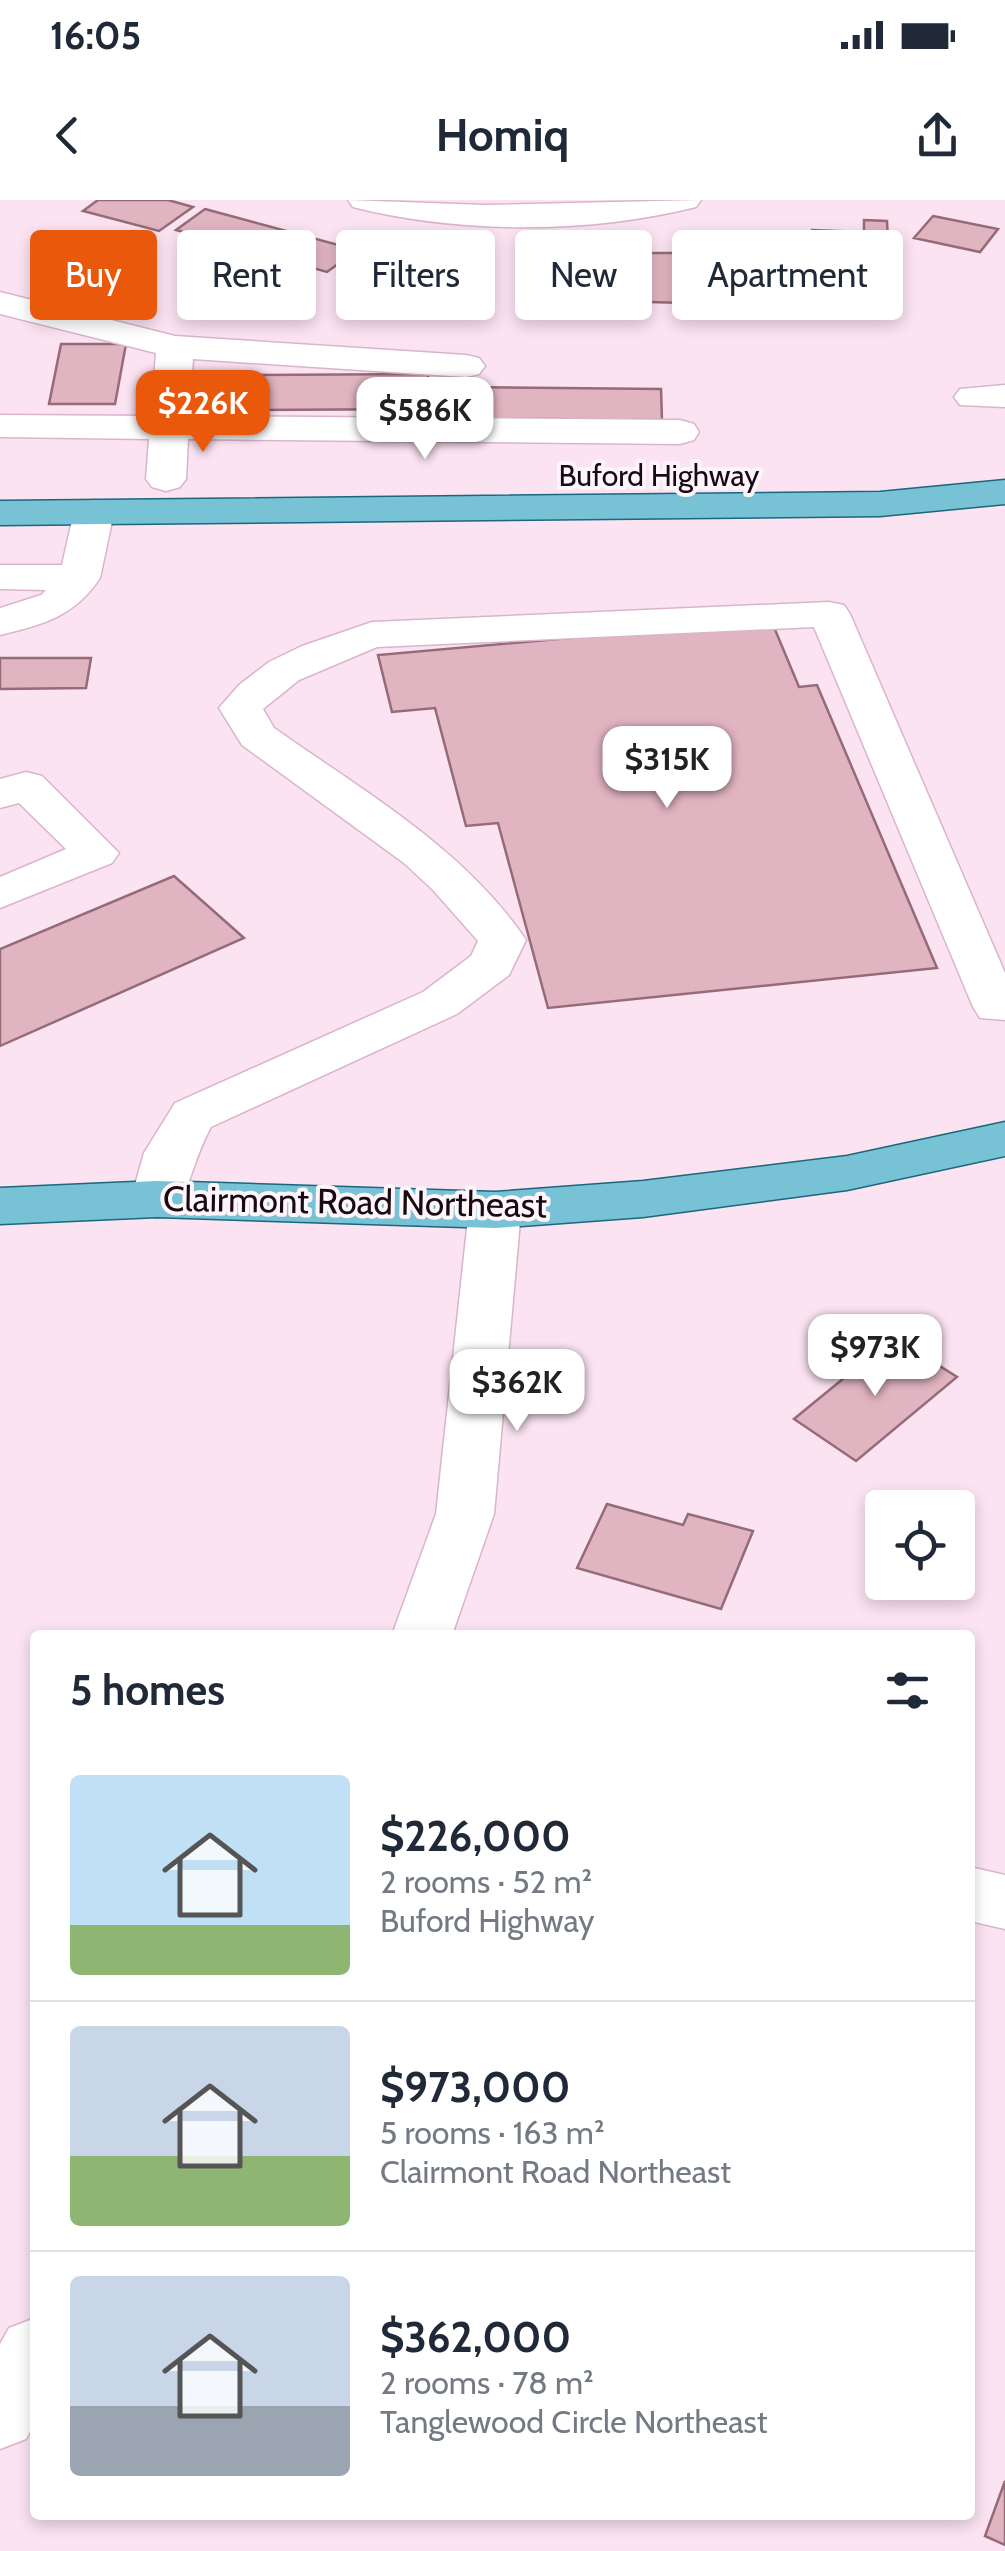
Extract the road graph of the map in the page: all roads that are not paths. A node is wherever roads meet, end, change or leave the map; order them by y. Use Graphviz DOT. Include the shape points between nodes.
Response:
graph roads {
  1 [pos="365,200"];
  2 [pos="684,200"];
  3 [pos="476,208"];
  4 [pos="0,303"];
  5 [pos="175,347"];
  6 [pos="466,366"];
  7 [pos="171,424"];
  8 [pos="0,426"];
  9 [pos="680,432"];
  10 [pos="166,479"];
  11 [pos="0,480"];
  12 [pos="1005,492"];
  13 [pos="956,494"];
  14 [pos="94,512"];
  15 [pos="0,513"];
  16 [pos="0,577"];
  17 [pos="80,578"];
  18 [pos="0,622"];
  19 [pos="0,795"];
  20 [pos="0,894"];
  21 [pos="997,1007"];
  22 [pos="1005,1140"];
  23 [pos="157,1199"];
  24 [pos="0,1206"];
  25 [pos="495,1210"];
  26 [pos="424,1630"];
  27 [pos="975,1895"];
  28 [pos="1005,1902"];
  29 [pos="30,2361"];
  30 [pos="0,2414"];
  1 -- 3 [label="street"];
  2 -- 3 [label="street" via="555,217"];
  4 -- 5 [label="street"];
  5 -- 6 [label="street"];
  5 -- 7 [label="street"];
  7 -- 8 [label="street"];
  7 -- 9 [label="street"];
  7 -- 10 [label="street"];
  10 -- 11 [label="main road, Buford Highway"];
  10 -- 13 [label="main road, Buford Highway" via="873,475"];
  12 -- 13 [label="main road, Buford Highway"];
  13 -- 14 [label="main road, Buford Highway" via="880,504"];
  14 -- 15 [label="main road, Buford Highway"];
  14 -- 17 [label="street"];
  16 -- 17 [label="street"];
  17 -- 18 [label="street" via="56,604"];
  19 -- 20 [label="street" via="26,785 96,853"];
  21 -- 23 [label="street" via="950,912 828,614 372,635 259,684 241,708 257,736 442,870 502,940 492,964 440,1003 194,1116 170,1153"];
  22 -- 25 [label="main road, Clairmont Road Northeast" via="847,1173"];
  23 -- 24 [label="main road, Clairmont Road Northeast"];
  23 -- 25 [label="main road, Clairmont Road Northeast"];
  25 -- 26 [label="street" via="465,1514"];
  27 -- 28 [label="street"];
  29 -- 30 [label="street"];
}
